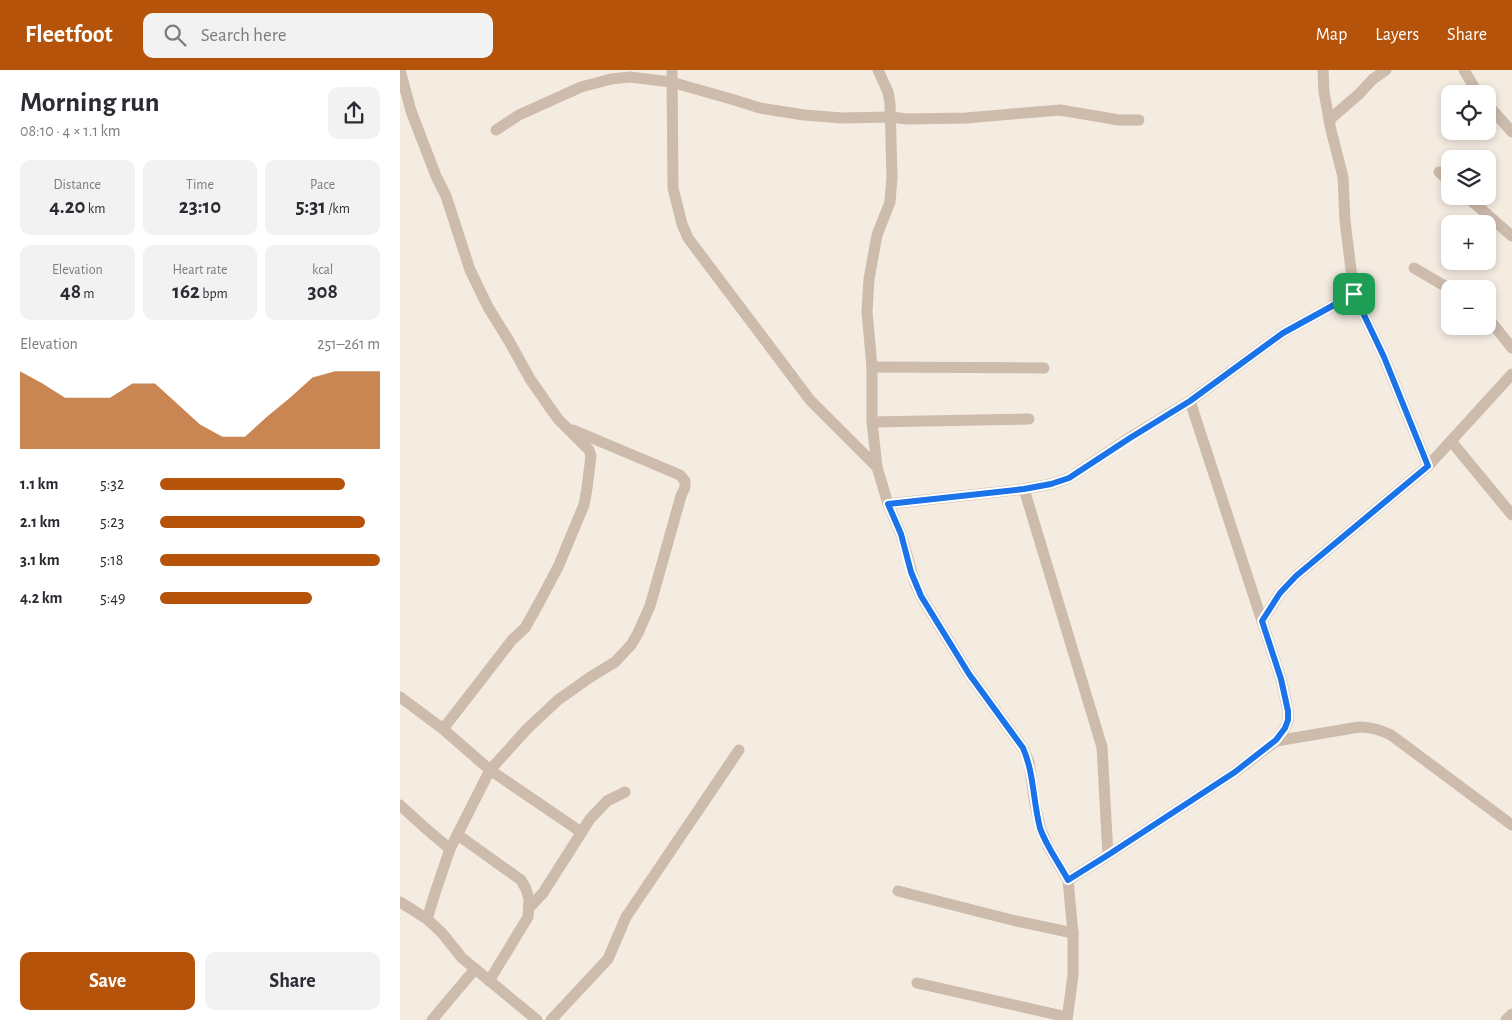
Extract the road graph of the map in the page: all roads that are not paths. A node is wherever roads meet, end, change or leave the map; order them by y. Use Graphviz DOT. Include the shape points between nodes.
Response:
graph roads {
  1 [pos="400,70"];
  2 [pos="672,70"];
  3 [pos="878,70"];
  4 [pos="1324,70"];
  5 [pos="1386,70"];
  6 [pos="1464,70"];
  7 [pos="671,82"];
  8 [pos="1473,85"];
  9 [pos="1496,114"];
  10 [pos="891,117"];
  11 [pos="1139,120"];
  12 [pos="1329,120"];
  13 [pos="496,130"];
  14 [pos="1512,132"];
  15 [pos="1476,205"];
  16 [pos="1512,236"];
  17 [pos="1414,268"];
  18 [pos="1441,284"];
  19 [pos="1354,294"];
  20 [pos="1496,328"];
  21 [pos="1512,348"];
  22 [pos="872,367"];
  23 [pos="1044,368"];
  24 [pos="1512,374"];
  25 [pos="1190,401"];
  26 [pos="1029,419"];
  27 [pos="872,422"];
  28 [pos="566,427"];
  29 [pos="1451,441"];
  30 [pos="1428,466"];
  31 [pos="877,467"];
  32 [pos="1024,489"];
  33 [pos="888,504"];
  34 [pos="1512,515"];
  35 [pos="1262,621"];
  36 [pos="400,697"];
  37 [pos="443,729"];
  38 [pos="1276,740"];
  39 [pos="739,750"];
  40 [pos="490,770"];
  41 [pos="625,792"];
  42 [pos="400,804"];
  43 [pos="1512,825"];
  44 [pos="581,832"];
  45 [pos="458,835"];
  46 [pos="450,849"];
  47 [pos="1108,855"];
  48 [pos="1068,880"];
  49 [pos="898,891"];
  50 [pos="400,902"];
  51 [pos="529,908"];
  52 [pos="427,919"];
  53 [pos="1073,933"];
  54 [pos="475,969"];
  55 [pos="489,981"];
  56 [pos="916,982"];
  57 [pos="1512,1014"];
  58 [pos="1067,1019"];
  59 [pos="432,1020"];
  60 [pos="536,1020"];
  61 [pos="551,1020"];
  62 [pos="1506,1020"];
  1 -- 28 [label="street" via="411,111 446,196 470,270 492,316 530,379"];
  2 -- 7 [label="street"];
  3 -- 10 [label="street" via="888,92"];
  4 -- 12 [label="street"];
  5 -- 12 [label="street"];
  6 -- 8 [label="street"];
  7 -- 10 [label="street" via="760,108 804,115"];
  7 -- 13 [label="street" via="630,77 581,87 519,115"];
  7 -- 31 [label="street" via="673,188 688,238 810,400"];
  9 -- 14 [label="street"];
  10 -- 11 [label="street" via="966,118 1060,110 1119,120"];
  10 -- 22 [label="street" via="890,202 877,235 868,291"];
  12 -- 19 [label="street" via="1343,177 1344,221"];
  15 -- 16 [label="street"];
  17 -- 18 [label="street"];
  19 -- 25 [label="street" via="1283,333"];
  19 -- 30 [label="street" via="1384,357"];
  20 -- 21 [label="street"];
  22 -- 23 [label="street"];
  22 -- 27 [label="street"];
  24 -- 29 [label="street"];
  25 -- 32 [label="street" via="1069,478"];
  25 -- 35 [label="street"];
  26 -- 27 [label="street"];
  27 -- 31 [label="street"];
  28 -- 37 [label="street" via="591,456 584,505 559,565 525,628 512,640"];
  28 -- 40 [label="street" via="680,475 685,487 650,606 631,645 615,662 558,700"];
  29 -- 30 [label="street"];
  29 -- 34 [label="street"];
  30 -- 35 [label="street" via="1296,576 1280,593"];
  31 -- 33 [label="street"];
  32 -- 33 [label="street"];
  32 -- 47 [label="street" via="1102,747"];
  33 -- 48 [label="street" via="921,596 969,674 1023,748 1029,762 1041,830"];
  35 -- 38 [label="street" via="1288,711 1285,728"];
  36 -- 37 [label="street"];
  37 -- 40 [label="street"];
  38 -- 43 [label="street" via="1359,727 1380,730 1392,735"];
  38 -- 47 [label="street" via="1235,772"];
  39 -- 61 [label="street" via="626,917 608,958"];
  40 -- 44 [label="street"];
  40 -- 45 [label="street"];
  41 -- 44 [label="street" via="607,801"];
  42 -- 46 [label="street"];
  44 -- 51 [label="street" via="543,893"];
  45 -- 46 [label="street"];
  45 -- 51 [label="street" via="521,880"];
  46 -- 52 [label="street"];
  47 -- 48 [label="street"];
  48 -- 53 [label="street"];
  49 -- 53 [label="street"];
  50 -- 52 [label="street"];
  51 -- 55 [label="street" via="528,917"];
  52 -- 54 [label="street"];
  53 -- 58 [label="street"];
  54 -- 55 [label="street"];
  54 -- 59 [label="street"];
  55 -- 60 [label="street"];
  56 -- 58 [label="street"];
  57 -- 62 [label="street"];
}
